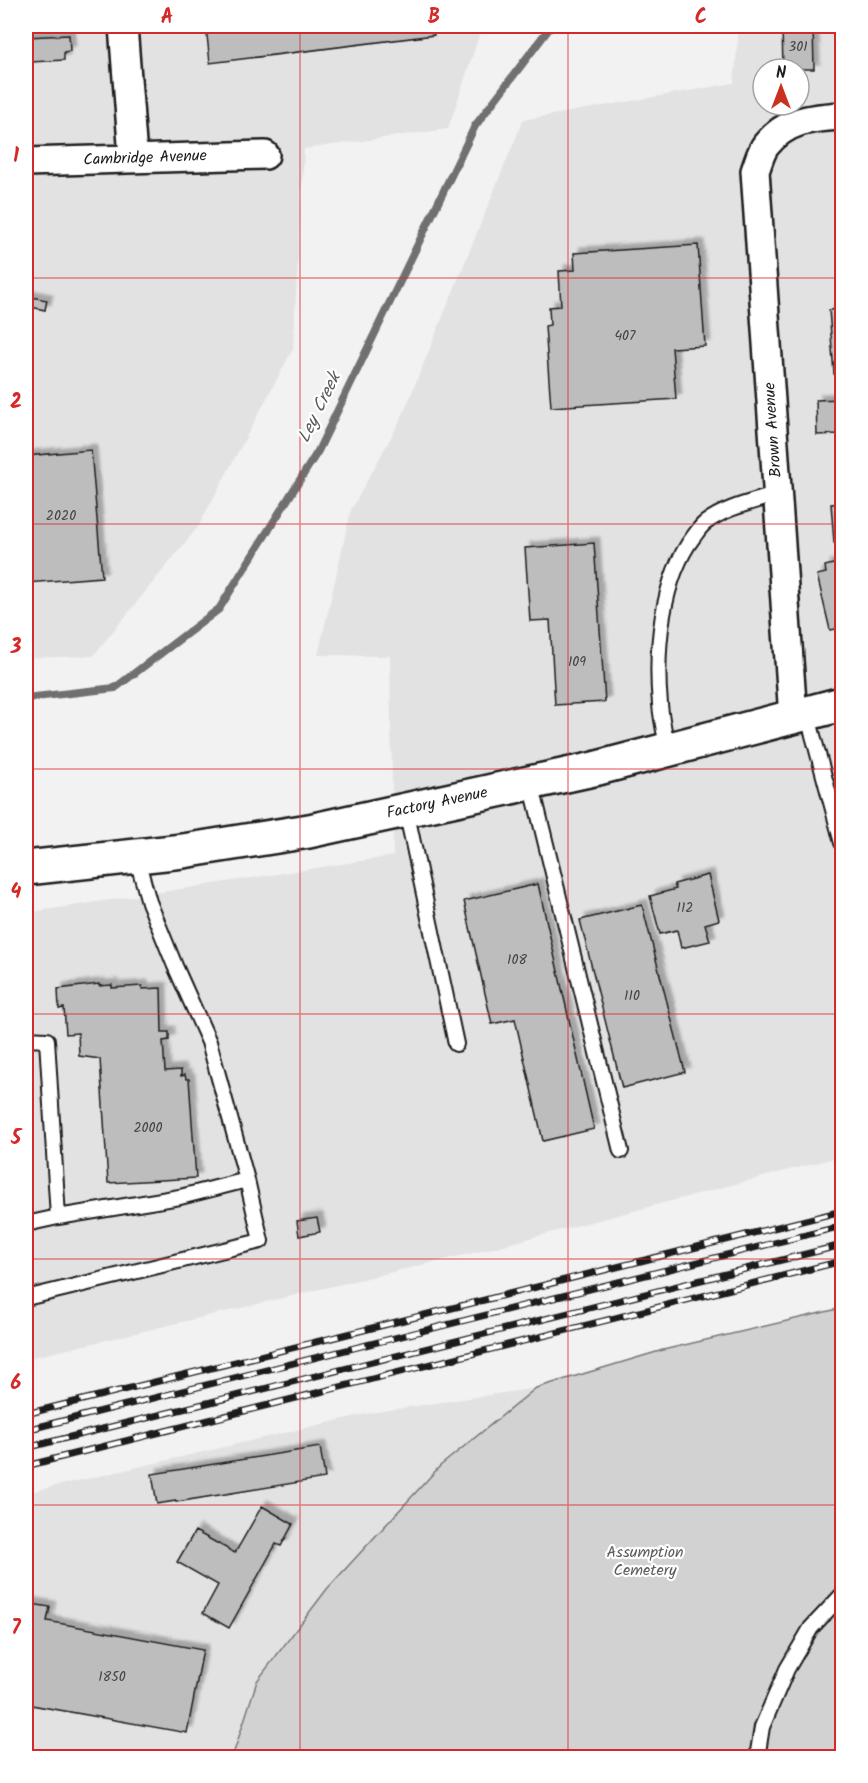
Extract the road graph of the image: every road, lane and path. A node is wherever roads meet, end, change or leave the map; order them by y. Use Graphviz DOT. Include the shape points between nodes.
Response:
graph roads {
  1 [pos="123,26"];
  2 [pos="843,116"];
  3 [pos="265,155"];
  4 [pos="136,158"];
  5 [pos="26,162"];
  6 [pos="778,494"];
  7 [pos="843,704"];
  8 [pos="800,715"];
  9 [pos="668,750"];
  10 [pos="531,783"];
  11 [pos="406,810"];
  12 [pos="843,843"];
  13 [pos="136,856"];
  14 [pos="26,868"];
  15 [pos="26,1039"];
  16 [pos="456,1044"];
  17 [pos="621,1151"];
  18 [pos="247,1180"];
  19 [pos="58,1217"];
  20 [pos="26,1224"];
  21 [pos="26,1298"];
  22 [pos="843,1595"];
  23 [pos="757,1758"];
  1 -- 4 [label="street"];
  2 -- 6 [label="street, Brown Avenue" via="812,118 789,125 765,146 755,171"];
  3 -- 4 [label="street, Cambridge Avenue"];
  4 -- 5 [label="street, Cambridge Avenue"];
  6 -- 8 [label="street, Brown Avenue"];
  6 -- 9 [label="lane" via="729,509 704,523 685,547 671,580 658,666"];
  7 -- 8 [label="street, Factory Avenue"];
  8 -- 9 [label="street, Factory Avenue"];
  8 -- 12 [label="lane"];
  9 -- 10 [label="street, Factory Avenue"];
  10 -- 11 [label="street, Factory Avenue"];
  10 -- 17 [label="lane"];
  11 -- 13 [label="street, Factory Avenue" via="309,831"];
  11 -- 16 [label="lane"];
  13 -- 14 [label="street, Factory Avenue"];
  13 -- 18 [label="lane" via="149,902 209,1042"];
  15 -- 19 [label="lane" via="47,1040"];
  18 -- 19 [label="lane" via="180,1197"];
  18 -- 21 [label="lane" via="261,1241"];
  19 -- 20 [label="lane"];
  22 -- 23 [label="lane" via="812,1628 787,1669 762,1727"];
}
